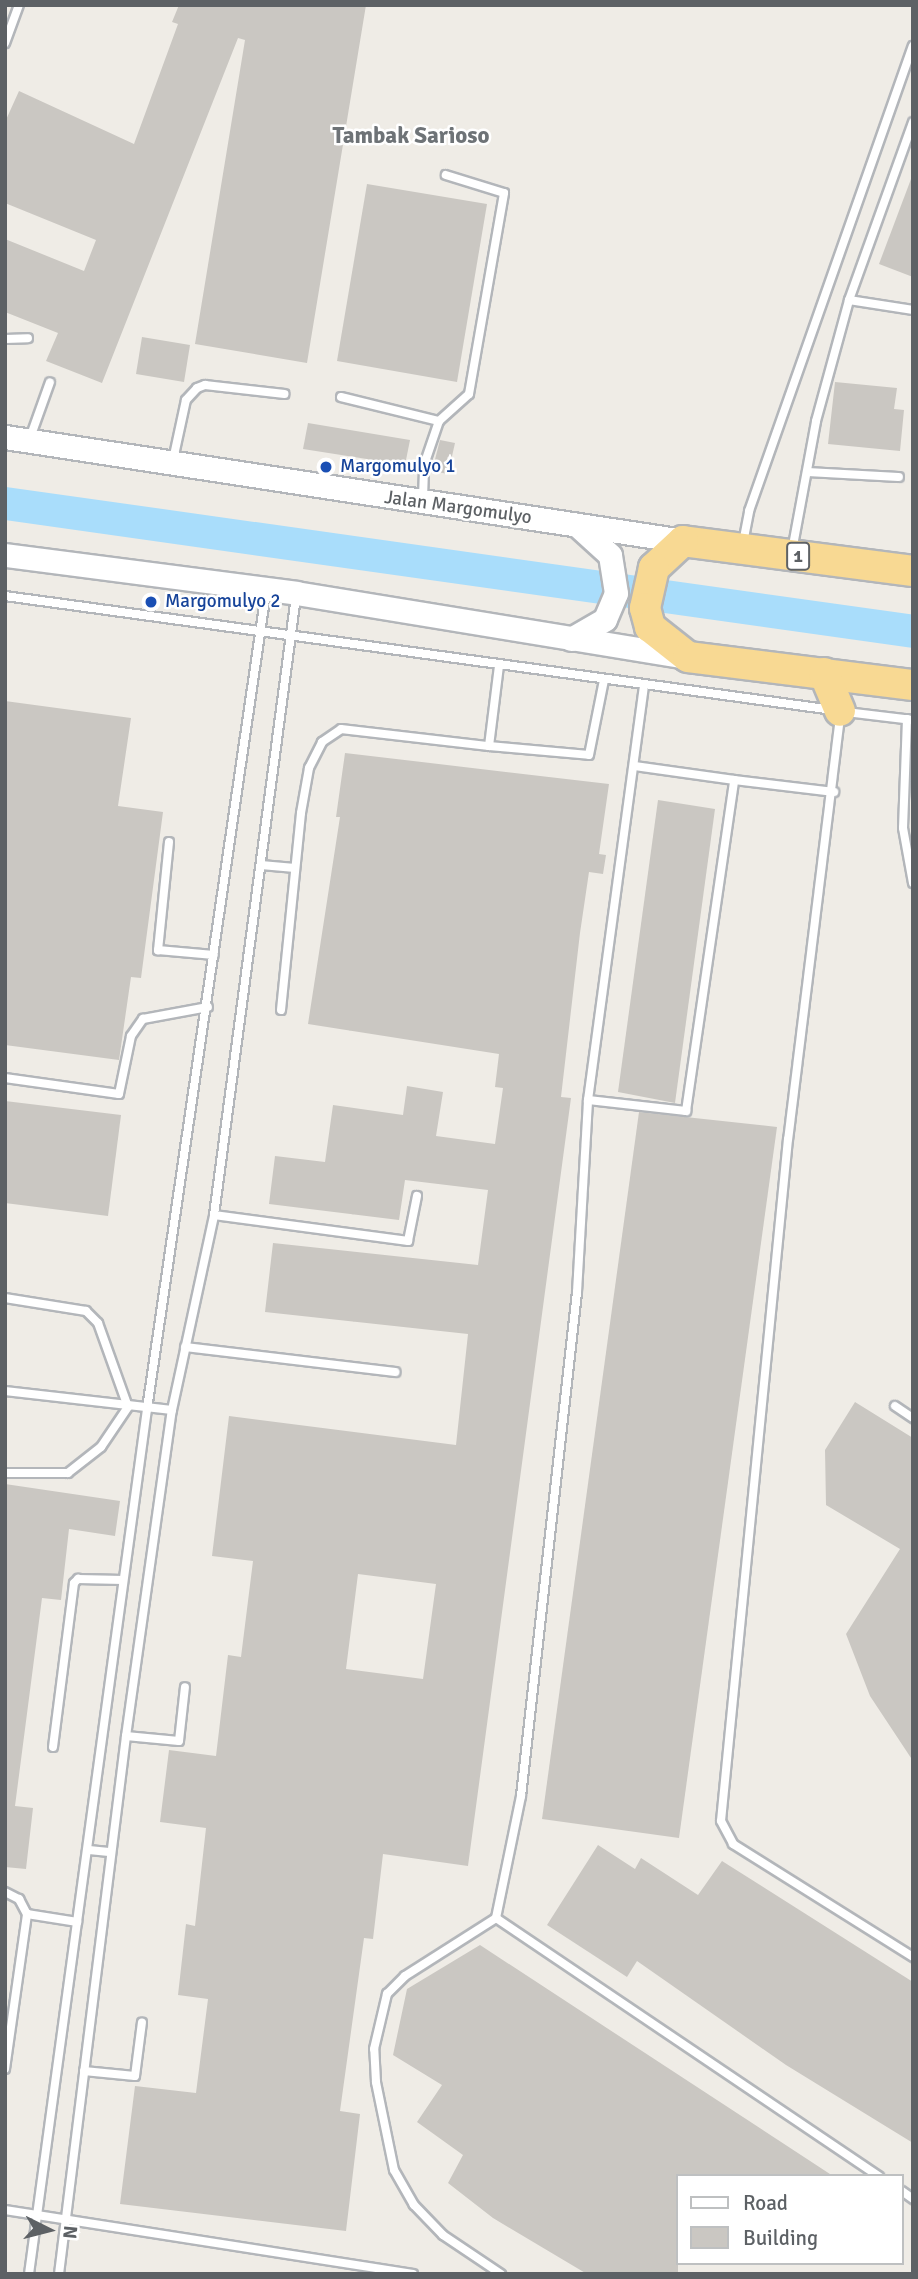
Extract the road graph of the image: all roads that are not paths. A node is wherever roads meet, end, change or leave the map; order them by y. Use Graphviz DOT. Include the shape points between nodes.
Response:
graph roads {
  1 [pos="19,5"];
  2 [pos="5,43"];
  3 [pos="913,46"];
  4 [pos="913,122"];
  5 [pos="446,175"];
  6 [pos="849,300"];
  7 [pos="913,310"];
  8 [pos="28,338"];
  9 [pos="5,339"];
  10 [pos="50,382"];
  11 [pos="284,394"];
  12 [pos="341,397"];
  13 [pos="439,421"];
  14 [pos="5,437"];
  15 [pos="29,441"];
  16 [pos="173,464"];
  17 [pos="807,472"];
  18 [pos="899,477"];
  19 [pos="423,503"];
  20 [pos="577,525"];
  21 [pos="683,541"];
  22 [pos="742,548"];
  23 [pos="5,555"];
  24 [pos="792,555"];
  25 [pos="913,570"];
  26 [pos="267,589"];
  27 [pos="296,593"];
  28 [pos="5,596"];
  29 [pos="260,632"];
  30 [pos="290,638"];
  31 [pos="571,639"];
  32 [pos="688,657"];
  33 [pos="499,666"];
  34 [pos="824,673"];
  35 [pos="604,680"];
  36 [pos="913,685"];
  37 [pos="644,687"];
  38 [pos="840,711"];
  39 [pos="910,719"];
  40 [pos="489,746"];
  41 [pos="635,766"];
  42 [pos="734,780"];
  43 [pos="908,788"];
  44 [pos="834,792"];
  45 [pos="169,842"];
  46 [pos="261,865"];
  47 [pos="295,868"];
  48 [pos="913,883"];
  49 [pos="214,956"];
  50 [pos="208,1007"];
  51 [pos="281,1010"];
  52 [pos="5,1078"];
  53 [pos="588,1100"];
  54 [pos="417,1196"];
  55 [pos="214,1215"];
  56 [pos="5,1298"];
  57 [pos="185,1347"];
  58 [pos="396,1372"];
  59 [pos="5,1391"];
  60 [pos="895,1406"];
  61 [pos="128,1407"];
  62 [pos="147,1409"];
  63 [pos="172,1410"];
  64 [pos="913,1418"];
  65 [pos="5,1473"];
  66 [pos="123,1580"];
  67 [pos="185,1687"];
  68 [pos="126,1736"];
  69 [pos="53,1747"];
  70 [pos="89,1850"];
  71 [pos="109,1853"];
  72 [pos="5,1892"];
  73 [pos="27,1914"];
  74 [pos="496,1917"];
  75 [pos="77,1922"];
  76 [pos="913,1957"];
  77 [pos="142,2022"];
  78 [pos="5,2069"];
  79 [pos="84,2071"];
  80 [pos="876,2174"];
  81 [pos="5,2210"];
  82 [pos="36,2215"];
  83 [pos="66,2221"];
  84 [pos="29,2274"];
  85 [pos="59,2274"];
  86 [pos="413,2274"];
  87 [pos="501,2274"];
  1 -- 2 [label="lane"];
  3 -- 22 [label="lane" via="749,511"];
  4 -- 6 [label="lane"];
  5 -- 13 [label="lane" via="504,193 469,394"];
  6 -- 7 [label="lane"];
  6 -- 17 [label="lane"];
  8 -- 9 [label="lane"];
  10 -- 15 [label="lane"];
  11 -- 16 [label="lane" via="205,385 197,388 186,400"];
  12 -- 13 [label="lane"];
  13 -- 19 [label="lane" via="424,466"];
  14 -- 15 [label="main road, Jalan Margomulyo"];
  15 -- 16 [label="main road, Jalan Margomulyo"];
  16 -- 19 [label="main road, Jalan Margomulyo"];
  17 -- 18 [label="lane"];
  17 -- 24 [label="lane"];
  19 -- 20 [label="main road, Jalan Margomulyo"];
  20 -- 21 [label="main road, Jalan Margomulyo"];
  20 -- 31 [label="main road" via="610,555 616,593 605,619"];
  21 -- 22 [label="highway, Jalan Margomulyo / 1"];
  21 -- 32 [label="highway" via="654,568 646,592 650,627"];
  22 -- 24 [label="highway, Jalan Margomulyo / 1"];
  23 -- 26 [label="main road"];
  24 -- 25 [label="highway, Jalan Margomulyo / 1"];
  26 -- 27 [label="main road"];
  26 -- 29 [label="lane"];
  27 -- 30 [label="lane"];
  27 -- 31 [label="main road"];
  28 -- 29 [label="lane"];
  29 -- 30 [label="lane"];
  29 -- 49 [label="lane"];
  30 -- 33 [label="lane"];
  30 -- 46 [label="lane"];
  31 -- 32 [label="main road"];
  32 -- 34 [label="highway"];
  33 -- 35 [label="lane"];
  33 -- 40 [label="lane"];
  34 -- 36 [label="highway"];
  34 -- 38 [label="highway"];
  35 -- 37 [label="lane"];
  35 -- 40 [label="lane" via="589,755"];
  37 -- 38 [label="lane"];
  37 -- 41 [label="lane"];
  38 -- 39 [label="lane"];
  38 -- 44 [label="lane"];
  39 -- 43 [label="lane"];
  40 -- 47 [label="lane" via="341,729 330,733 309,768"];
  41 -- 42 [label="lane"];
  41 -- 53 [label="lane"];
  42 -- 44 [label="lane"];
  42 -- 53 [label="lane" via="686,1111"];
  43 -- 48 [label="lane" via="903,828"];
  44 -- 76 [label="lane" via="788,1139 721,1821 733,1844"];
  45 -- 49 [label="lane" via="158,950"];
  46 -- 47 [label="lane"];
  46 -- 55 [label="lane"];
  47 -- 51 [label="lane"];
  49 -- 50 [label="lane"];
  50 -- 52 [label="lane" via="143,1019 131,1036 119,1094"];
  50 -- 62 [label="lane"];
  53 -- 74 [label="lane" via="577,1292 524,1769"];
  54 -- 55 [label="lane" via="408,1241"];
  55 -- 57 [label="lane"];
  56 -- 61 [label="lane" via="86,1311 98,1323"];
  57 -- 58 [label="lane"];
  57 -- 63 [label="lane"];
  59 -- 61 [label="lane"];
  60 -- 64 [label="lane"];
  61 -- 62 [label="lane"];
  61 -- 65 [label="lane" via="101,1447 68,1473"];
  62 -- 63 [label="lane"];
  62 -- 66 [label="lane"];
  63 -- 68 [label="lane"];
  66 -- 69 [label="lane" via="78,1579 74,1583"];
  66 -- 70 [label="lane"];
  67 -- 68 [label="lane" via="179,1741"];
  68 -- 71 [label="lane"];
  70 -- 71 [label="lane"];
  70 -- 75 [label="lane"];
  71 -- 79 [label="lane"];
  72 -- 73 [label="lane" via="19,1899"];
  73 -- 75 [label="lane"];
  73 -- 78 [label="lane"];
  74 -- 80 [label="lane"];
  74 -- 87 [label="lane" via="405,1976 387,1994 374,2049 394,2170 414,2205 443,2235"];
  75 -- 82 [label="lane"];
  77 -- 79 [label="lane" via="135,2076"];
  79 -- 83 [label="lane"];
  81 -- 82 [label="lane"];
  82 -- 83 [label="lane"];
  82 -- 84 [label="lane"];
  83 -- 85 [label="lane"];
  83 -- 86 [label="lane"];
}
